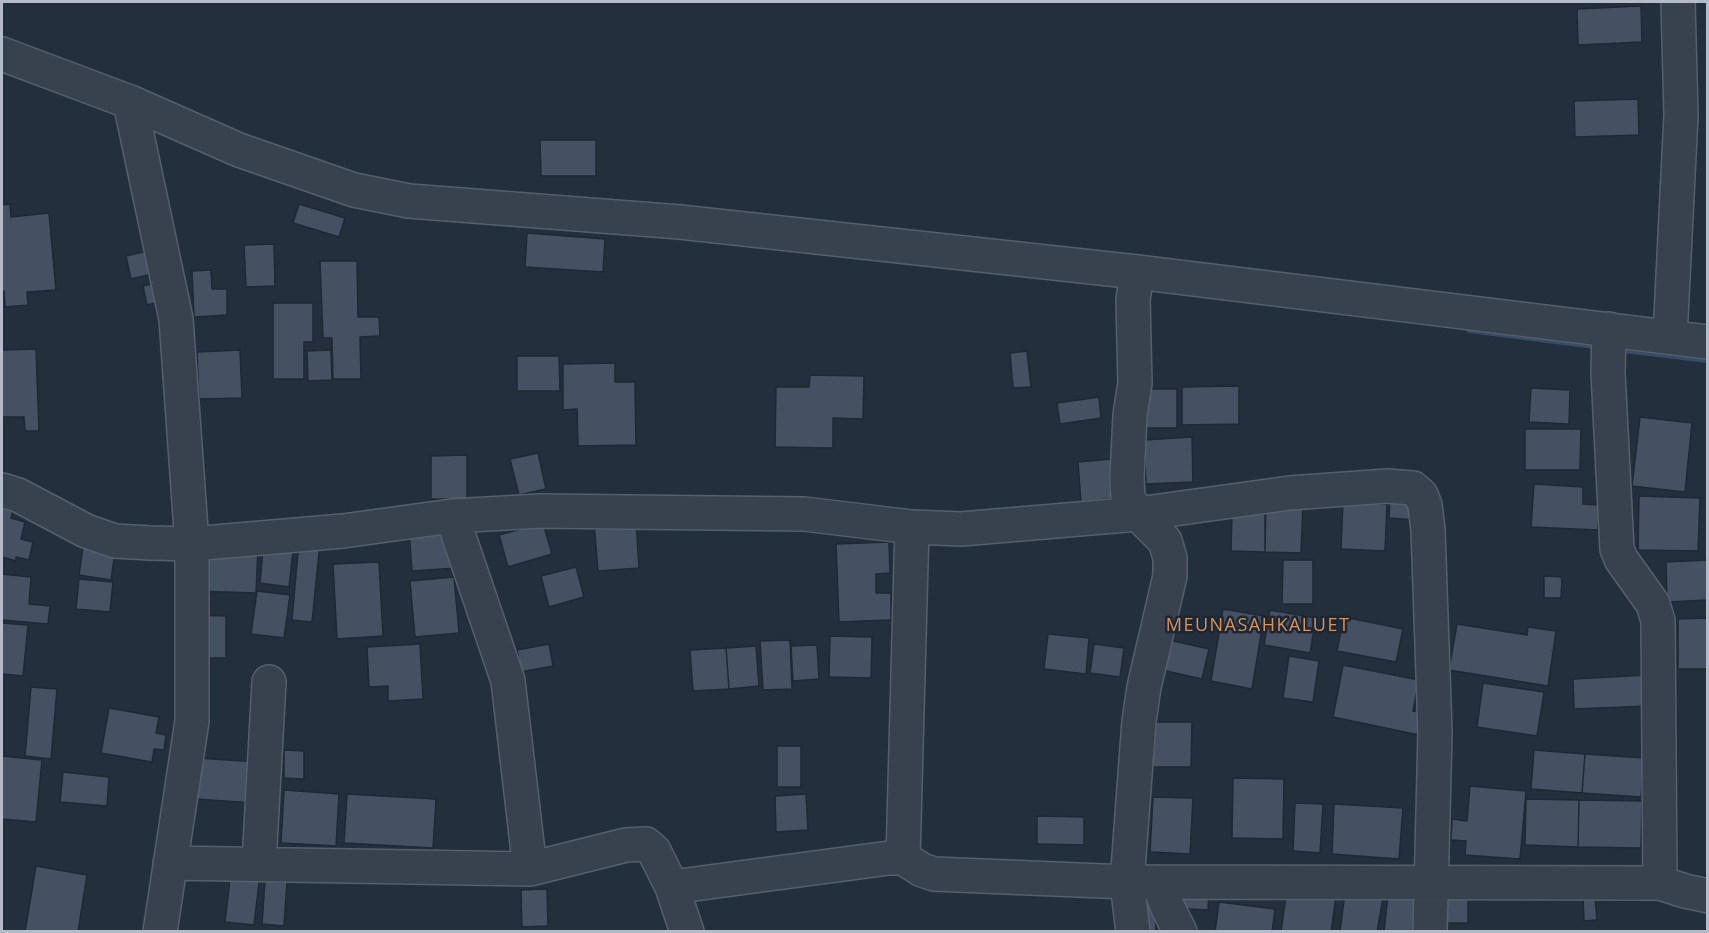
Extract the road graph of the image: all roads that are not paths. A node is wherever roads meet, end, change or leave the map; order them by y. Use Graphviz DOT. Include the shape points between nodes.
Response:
graph roads {
  1 [pos="1678,2"];
  2 [pos="2,54"];
  3 [pos="130,102"];
  4 [pos="1135,284"];
  5 [pos="1670,337"];
  6 [pos="1707,342"];
  7 [pos="1608,344"];
  8 [pos="2,490"];
  9 [pos="1138,514"];
  10 [pos="452,516"];
  11 [pos="912,527"];
  12 [pos="192,544"];
  13 [pos="269,682"];
  14 [pos="903,858"];
  15 [pos="170,863"];
  16 [pos="259,863"];
  17 [pos="530,869"];
  18 [pos="1143,882"];
  19 [pos="1660,883"];
  20 [pos="1431,884"];
  21 [pos="672,887"];
  22 [pos="1707,896"];
  23 [pos="160,932"];
  24 [pos="687,932"];
  25 [pos="1133,932"];
  26 [pos="1180,932"];
  27 [pos="1430,932"];
  1 -- 5 [label="street" via="1681,115"];
  2 -- 3 [label="street"];
  3 -- 4 [label="street" via="249,154 354,190 409,201 680,222"];
  3 -- 12 [label="street" via="176,319"];
  4 -- 7 [label="street"];
  4 -- 9 [label="street" via="1135,383 1127,478 1128,498"];
  5 -- 6 [label="street"];
  5 -- 7 [label="street"];
  7 -- 19 [label="street" via="1617,549 1653,604 1658,621"];
  8 -- 12 [label="street" via="115,541"];
  9 -- 11 [label="street" via="961,529"];
  9 -- 18 [label="street" via="1165,541 1170,558 1170,576 1142,698"];
  9 -- 20 [label="street" via="1290,493 1387,486 1413,488 1421,495 1428,530 1435,732"];
  10 -- 11 [label="street" via="540,511 804,514"];
  10 -- 12 [label="street" via="343,531"];
  10 -- 17 [label="street" via="508,681"];
  11 -- 14 [label="street"];
  12 -- 15 [label="street" via="192,721"];
  13 -- 16 [label="street"];
  14 -- 18 [label="street" via="934,874"];
  14 -- 21 [label="street"];
  15 -- 16 [label="street"];
  15 -- 23 [label="street"];
  16 -- 17 [label="street"];
  17 -- 21 [label="street" via="626,845 646,844 654,851"];
  18 -- 20 [label="street"];
  18 -- 25 [label="street"];
  18 -- 26 [label="street" via="1167,906"];
  19 -- 20 [label="street"];
  19 -- 22 [label="street"];
  20 -- 27 [label="street"];
  21 -- 24 [label="street"];
}
